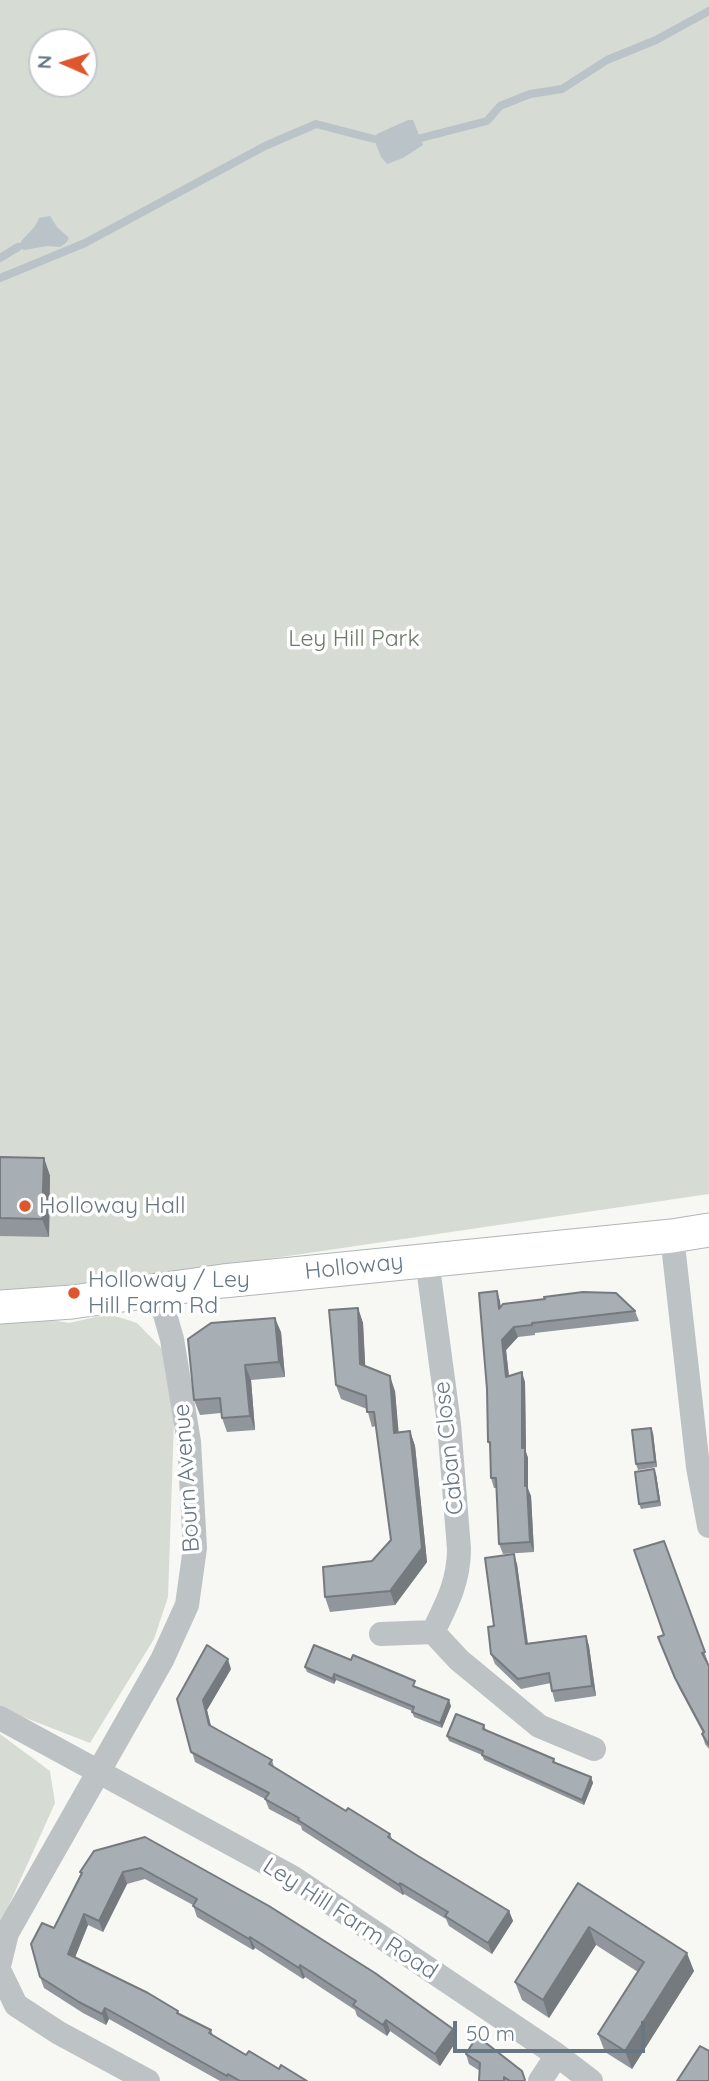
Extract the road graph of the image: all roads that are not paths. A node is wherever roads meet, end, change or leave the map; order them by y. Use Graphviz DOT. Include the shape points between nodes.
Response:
graph roads {
  1 [pos="709,1230"];
  2 [pos="672,1236"];
  3 [pos="427,1260"];
  4 [pos="158,1290"];
  5 [pos="0,1307"];
  6 [pos="709,1526"];
  7 [pos="433,1632"];
  8 [pos="380,1634"];
  9 [pos="0,1718"];
  10 [pos="594,1749"];
  11 [pos="99,1773"];
  12 [pos="0,1962"];
  13 [pos="0,1972"];
  14 [pos="557,2055"];
  15 [pos="148,2081"];
  16 [pos="540,2081"];
  17 [pos="591,2081"];
  1 -- 2 [label="street, Holloway"];
  2 -- 3 [label="street, Holloway"];
  2 -- 6 [label="street" via="698,1468"];
  3 -- 4 [label="street, Holloway"];
  3 -- 7 [label="street, Caban Close" via="449,1424 459,1549 453,1593"];
  4 -- 5 [label="street, Holloway"];
  4 -- 11 [label="street, Bourn Avenue" via="172,1339 189,1441 195,1548 187,1605"];
  7 -- 8 [label="street"];
  7 -- 10 [label="street" via="459,1660 539,1726"];
  9 -- 11 [label="street, Ley Hill Farm Road"];
  11 -- 12 [label="street, Bourn Avenue" via="7,1933"];
  11 -- 14 [label="street, Ley Hill Farm Road" via="292,1877"];
  13 -- 15 [label="street" via="16,2005"];
  14 -- 16 [label="street"];
  14 -- 17 [label="street, Ley Hill Farm Road"];
}
